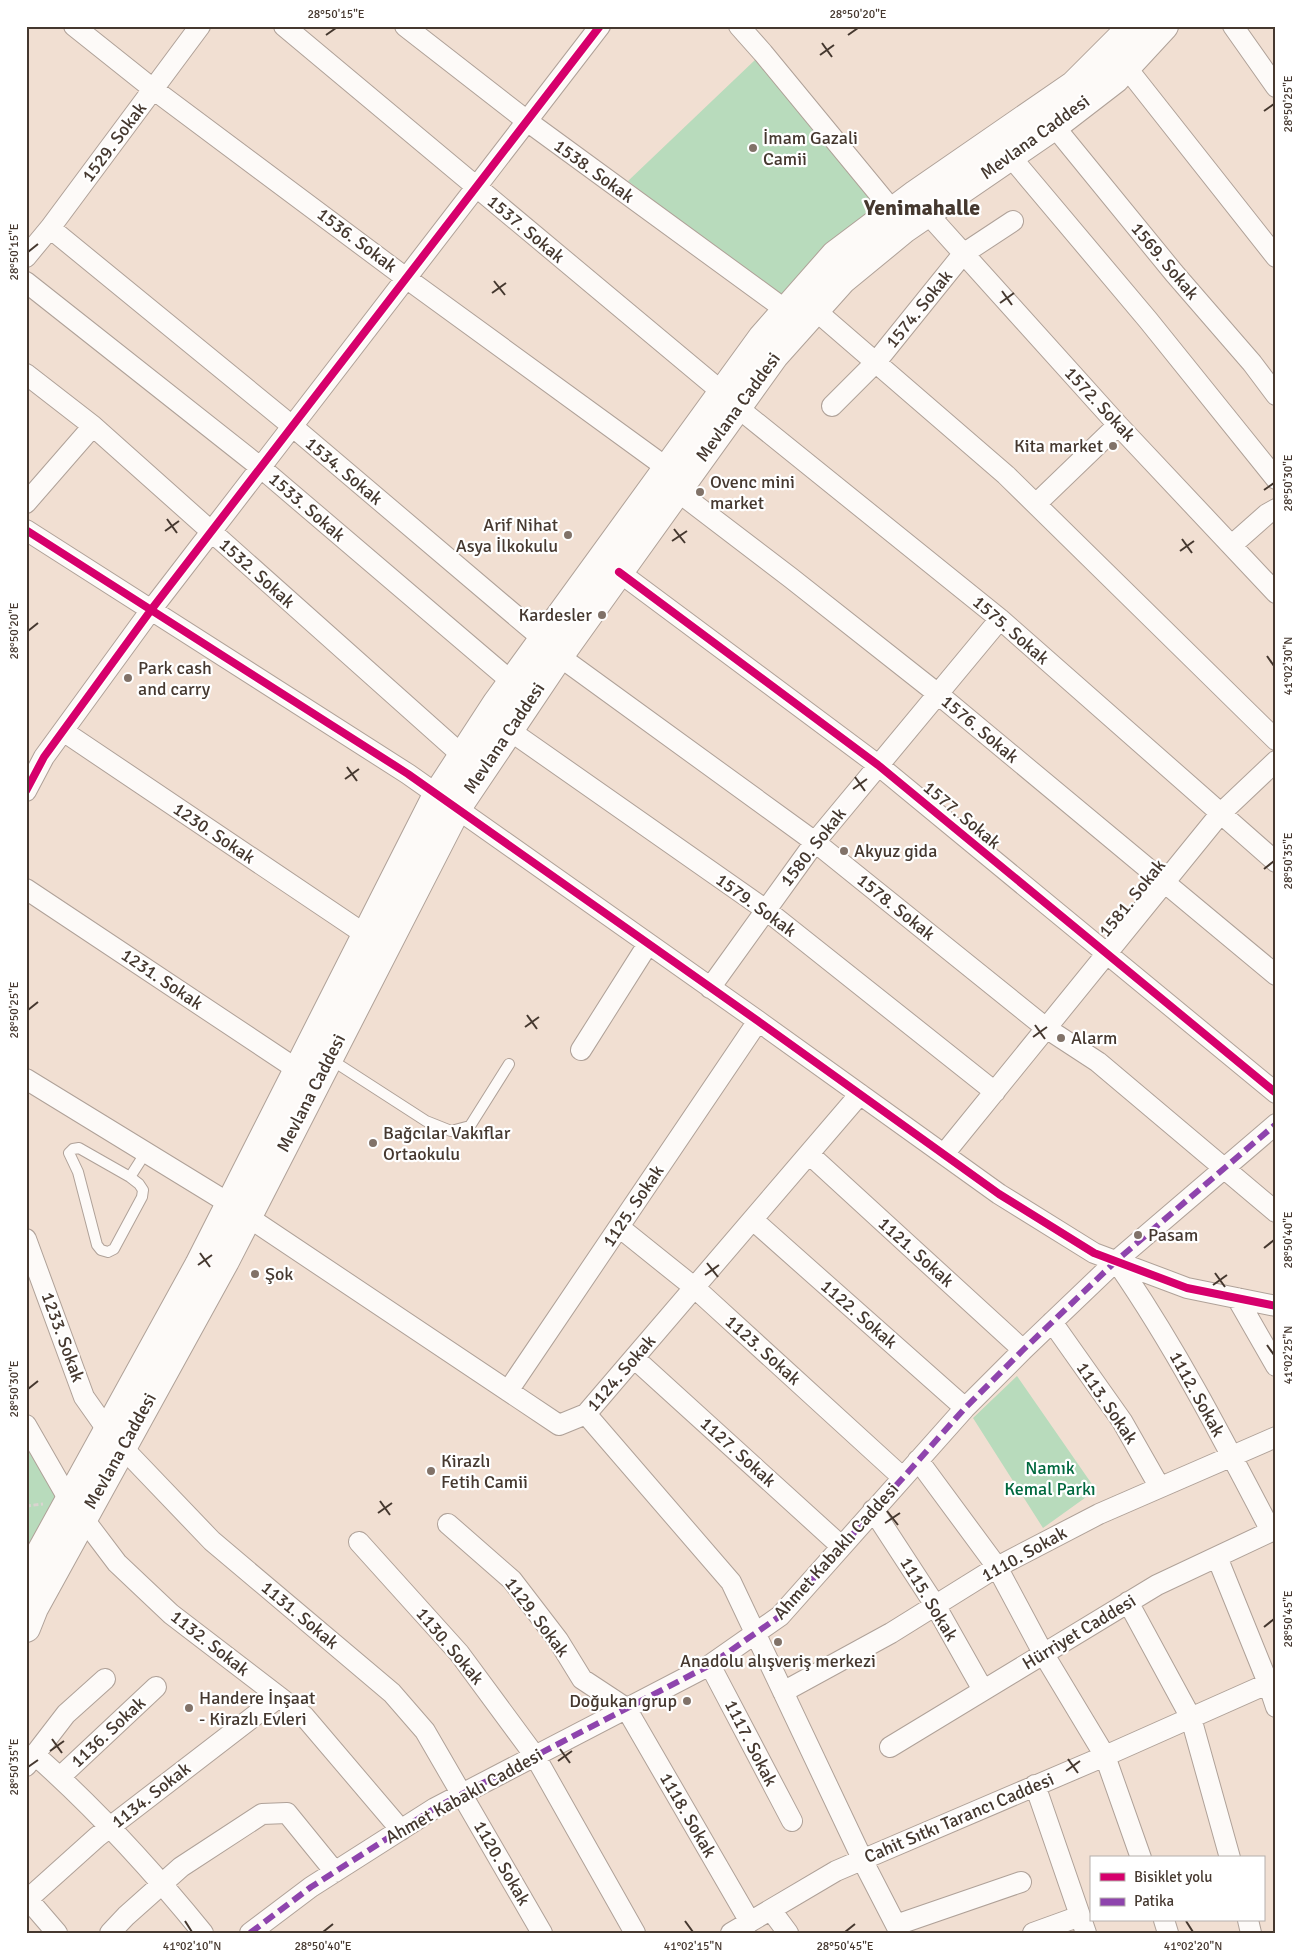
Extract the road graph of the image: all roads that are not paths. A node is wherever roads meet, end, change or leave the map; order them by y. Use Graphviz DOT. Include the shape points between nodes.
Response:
graph roads {
  1 [pos="74,26"];
  2 [pos="200,26"];
  3 [pos="284,26"];
  4 [pos="405,26"];
  5 [pos="600,26"];
  6 [pos="739,26"];
  7 [pos="1133,26"];
  8 [pos="1164,26"];
  9 [pos="1233,26"];
  10 [pos="1126,67"];
  11 [pos="1276,87"];
  12 [pos="153,89"];
  13 [pos="527,121"];
  14 [pos="1054,126"];
  15 [pos="1010,156"];
  16 [pos="475,188"];
  17 [pos="893,212"];
  18 [pos="927,213"];
  19 [pos="1013,220"];
  20 [pos="50,228"];
  21 [pos="963,254"];
  22 [pos="26,257"];
  23 [pos="1276,258"];
  24 [pos="406,278"];
  25 [pos="26,282"];
  26 [pos="815,310"];
  27 [pos="787,311"];
  28 [pos="876,362"];
  29 [pos="30,382"];
  30 [pos="1276,395"];
  31 [pos="730,400"];
  32 [pos="832,406"];
  33 [pos="1118,425"];
  34 [pos="93,426"];
  35 [pos="292,426"];
  36 [pos="260,467"];
  37 [pos="672,479"];
  38 [pos="1276,479"];
  39 [pos="26,503"];
  40 [pos="1036,504"];
  41 [pos="1276,509"];
  42 [pos="26,530"];
  43 [pos="210,532"];
  44 [pos="1232,545"];
  45 [pos="619,572"];
  46 [pos="1276,593"];
  47 [pos="150,610"];
  48 [pos="1000,619"];
  49 [pos="551,648"];
  50 [pos="512,682"];
  51 [pos="938,694"];
  52 [pos="509,730"];
  53 [pos="62,731"];
  54 [pos="1276,740"];
  55 [pos="463,756"];
  56 [pos="1276,761"];
  57 [pos="878,765"];
  58 [pos="26,791"];
  59 [pos="447,801"];
  60 [pos="1220,814"];
  61 [pos="815,842"];
  62 [pos="1276,862"];
  63 [pos="1164,882"];
  64 [pos="26,889"];
  65 [pos="766,910"];
  66 [pos="366,935"];
  67 [pos="648,944"];
  68 [pos="1106,954"];
  69 [pos="1276,975"];
  70 [pos="710,988"];
  71 [pos="758,1021"];
  72 [pos="1046,1028"];
  73 [pos="581,1050"];
  74 [pos="329,1058"];
  75 [pos="509,1064"];
  76 [pos="298,1070"];
  77 [pos="26,1079"];
  78 [pos="995,1092"];
  79 [pos="1276,1093"];
  80 [pos="860,1094"];
  81 [pos="1276,1124"];
  82 [pos="146,1152"];
  83 [pos="809,1154"];
  84 [pos="944,1154"];
  85 [pos="1224,1168"];
  86 [pos="130,1177"];
  87 [pos="239,1210"];
  88 [pos="1276,1212"];
  89 [pos="753,1220"];
  90 [pos="618,1227"];
  91 [pos="26,1239"];
  92 [pos="1116,1261"];
  93 [pos="694,1288"];
  94 [pos="1238,1298"];
  95 [pos="1276,1306"];
  96 [pos="1052,1322"];
  97 [pos="1023,1350"];
  98 [pos="634,1358"];
  99 [pos="1276,1366"];
  100 [pos="508,1391"];
  101 [pos="965,1408"];
  102 [pos="586,1414"];
  103 [pos="26,1425"];
  104 [pos="1276,1437"];
  105 [pos="115,1439"];
  106 [pos="1231,1455"];
  107 [pos="918,1460"];
  108 [pos="902,1477"];
  109 [pos="1159,1486"];
  110 [pos="76,1509"];
  111 [pos="873,1510"];
  112 [pos="448,1524"];
  113 [pos="1273,1530"];
  114 [pos="358,1542"];
  115 [pos="841,1546"];
  116 [pos="1217,1557"];
  117 [pos="997,1567"];
  118 [pos="26,1579"];
  119 [pos="1128,1602"];
  120 [pos="935,1605"];
  121 [pos="26,1628"];
  122 [pos="755,1634"];
  123 [pos="1043,1653"];
  124 [pos="710,1665"];
  125 [pos="105,1679"];
  126 [pos="1272,1681"];
  127 [pos="156,1686"];
  128 [pos="982,1690"];
  129 [pos="783,1692"];
  130 [pos="279,1696"];
  131 [pos="1276,1707"];
  132 [pos="626,1708"];
  133 [pos="1191,1718"];
  134 [pos="890,1747"];
  135 [pos="535,1756"];
  136 [pos="1105,1756"];
  137 [pos="30,1760"];
  138 [pos="60,1777"];
  139 [pos="1034,1785"];
  140 [pos="462,1794"];
  141 [pos="792,1821"];
  142 [pos="110,1827"];
  143 [pos="402,1830"];
  144 [pos="1141,1856"];
  145 [pos="1229,1856"];
  146 [pos="863,1859"];
  147 [pos="335,1872"];
  148 [pos="1022,1882"];
  149 [pos="162,1884"];
  150 [pos="27,1898"];
  151 [pos="771,1910"];
  152 [pos="750,1922"];
  153 [pos="1083,1924"];
  154 [pos="898,1929"];
  155 [pos="57,1933"];
  156 [pos="110,1933"];
  157 [pos="203,1933"];
  158 [pos="250,1933"];
  159 [pos="542,1933"];
  160 [pos="635,1933"];
  161 [pos="731,1933"];
  162 [pos="788,1933"];
  163 [pos="1033,1933"];
  1 -- 12 [label="street, 1536. Sokak"];
  2 -- 12 [label="street, 1529. Sokak"];
  3 -- 16 [label="street, 1537. Sokak"];
  4 -- 13 [label="street, 1538. Sokak"];
  5 -- 13 [label="street"];
  6 -- 17 [label="street"];
  7 -- 17 [label="main road, Mevlana Caddesi" via="1074,85"];
  8 -- 10 [label="main road, Mevlana Caddesi"];
  9 -- 11 [label="street"];
  10 -- 14 [label="main road, Mevlana Caddesi"];
  10 -- 23 [label="street"];
  12 -- 20 [label="street, 1529. Sokak"];
  12 -- 24 [label="street, 1536. Sokak"];
  13 -- 16 [label="street"];
  13 -- 27 [label="street, 1538. Sokak"];
  14 -- 15 [label="main road, Mevlana Caddesi"];
  14 -- 30 [label="street, 1569. Sokak"];
  15 -- 18 [label="main road, Mevlana Caddesi"];
  15 -- 38 [label="street"];
  16 -- 24 [label="street"];
  16 -- 31 [label="street, 1537. Sokak"];
  17 -- 27 [label="main road, Mevlana Caddesi" via="836,255"];
  18 -- 21 [label="street, 1572. Sokak"];
  18 -- 26 [label="main road, Mevlana Caddesi" via="842,280"];
  19 -- 21 [label="street, 1574. Sokak"];
  20 -- 22 [label="street, 1529. Sokak"];
  20 -- 35 [label="street, 1534. Sokak"];
  21 -- 28 [label="street, 1574. Sokak"];
  21 -- 33 [label="street, 1572. Sokak"];
  24 -- 35 [label="street"];
  24 -- 37 [label="street, 1536. Sokak"];
  25 -- 36 [label="street, 1533. Sokak"];
  26 -- 28 [label="street"];
  26 -- 31 [label="main road, Mevlana Caddesi"];
  27 -- 31 [label="main road, Mevlana Caddesi" via="762,338"];
  28 -- 32 [label="street, 1574. Sokak"];
  28 -- 40 [label="street"];
  29 -- 34 [label="street, 1532. Sokak"];
  31 -- 37 [label="main road, Mevlana Caddesi"];
  31 -- 48 [label="street, 1575. Sokak"];
  33 -- 40 [label="street"];
  33 -- 44 [label="street, 1572. Sokak"];
  34 -- 39 [label="street"];
  34 -- 43 [label="street, 1532. Sokak"];
  35 -- 36 [label="street"];
  35 -- 49 [label="street, 1534. Sokak"];
  36 -- 43 [label="street"];
  36 -- 50 [label="street, 1533. Sokak"];
  37 -- 45 [label="main road, Mevlana Caddesi"];
  37 -- 49 [label="main road, Mevlana Caddesi"];
  37 -- 51 [label="street, 1576. Sokak"];
  40 -- 54 [label="street"];
  41 -- 44 [label="street"];
  42 -- 47 [label="street"];
  43 -- 47 [label="street"];
  43 -- 55 [label="street, 1532. Sokak"];
  44 -- 46 [label="street, 1572. Sokak"];
  45 -- 49 [label="main road, Mevlana Caddesi"];
  45 -- 57 [label="street, 1577. Sokak"];
  47 -- 53 [label="street"];
  47 -- 59 [label="street"];
  48 -- 51 [label="street, 1580. Sokak"];
  48 -- 60 [label="street, 1575. Sokak"];
  49 -- 50 [label="main road, Mevlana Caddesi"];
  49 -- 52 [label="main road, Mevlana Caddesi"];
  49 -- 61 [label="street, 1578. Sokak"];
  50 -- 55 [label="main road, Mevlana Caddesi"];
  51 -- 57 [label="street, 1580. Sokak"];
  51 -- 63 [label="street, 1576. Sokak"];
  52 -- 59 [label="main road, Mevlana Caddesi"];
  52 -- 65 [label="street, 1579. Sokak"];
  53 -- 58 [label="street"];
  53 -- 66 [label="street, 1230. Sokak"];
  55 -- 59 [label="main road, Mevlana Caddesi"];
  56 -- 60 [label="street, 1581. Sokak"];
  57 -- 61 [label="street, 1580. Sokak"];
  57 -- 68 [label="street, 1577. Sokak"];
  59 -- 66 [label="main road, Mevlana Caddesi"];
  59 -- 67 [label="street"];
  59 -- 74 [label="main road, Mevlana Caddesi"];
  60 -- 62 [label="street, 1575. Sokak"];
  60 -- 63 [label="street, 1581. Sokak"];
  61 -- 65 [label="street, 1580. Sokak"];
  61 -- 72 [label="street, 1578. Sokak"];
  63 -- 68 [label="street, 1581. Sokak"];
  63 -- 69 [label="street, 1576. Sokak"];
  64 -- 76 [label="street, 1231. Sokak"];
  65 -- 70 [label="street, 1580. Sokak"];
  65 -- 78 [label="street, 1579. Sokak"];
  66 -- 76 [label="main road, Mevlana Caddesi"];
  67 -- 70 [label="street"];
  67 -- 73 [label="street"];
  68 -- 72 [label="street, 1581. Sokak"];
  68 -- 79 [label="street, 1577. Sokak"];
  70 -- 71 [label="street"];
  71 -- 80 [label="street"];
  71 -- 90 [label="street, 1125. Sokak"];
  72 -- 78 [label="street, 1581. Sokak"];
  72 -- 85 [label="street, 1578. Sokak" via="1098,1062"];
  74 -- 75 [label="lane" via="426,1122 451,1131 470,1126"];
  74 -- 87 [label="main road, Mevlana Caddesi"];
  76 -- 87 [label="main road, Mevlana Caddesi"];
  77 -- 82 [label="street, 1124. Sokak"];
  78 -- 84 [label="street, 1581. Sokak"];
  80 -- 83 [label="street, 1124. Sokak"];
  80 -- 84 [label="street"];
  81 -- 85 [label="street, Ahmet Kabaklı Caddesi"];
  82 -- 86 [label="lane"];
  82 -- 87 [label="street, 1124. Sokak"];
  83 -- 89 [label="street, 1124. Sokak"];
  83 -- 97 [label="street, 1121. Sokak"];
  84 -- 92 [label="street" via="1006,1198 1094,1253"];
  85 -- 88 [label="street, 1578. Sokak"];
  85 -- 92 [label="street, Ahmet Kabaklı Caddesi"];
  86 -- 86 [label="lane" via="79,1148 69,1153 78,1172 101,1250 108,1252 114,1248 142,1197 143,1190"];
  87 -- 100 [label="street, 1124. Sokak"];
  87 -- 105 [label="main road, Mevlana Caddesi"];
  89 -- 93 [label="street, 1124. Sokak"];
  89 -- 101 [label="street, 1122. Sokak"];
  90 -- 93 [label="street, 1123. Sokak"];
  90 -- 100 [label="street, 1125. Sokak"];
  91 -- 105 [label="street, 1233. Sokak" via="84,1397"];
  92 -- 94 [label="street" via="1187,1288"];
  92 -- 96 [label="street, Ahmet Kabaklı Caddesi"];
  92 -- 106 [label="street, 1112. Sokak" via="1149,1308"];
  93 -- 98 [label="street, 1124. Sokak"];
  93 -- 108 [label="street, 1123. Sokak"];
  94 -- 95 [label="street"];
  94 -- 99 [label="street"];
  96 -- 97 [label="street, Ahmet Kabaklı Caddesi"];
  96 -- 109 [label="street, 1113. Sokak" via="1122,1421"];
  97 -- 101 [label="street, Ahmet Kabaklı Caddesi"];
  98 -- 102 [label="street, 1124. Sokak"];
  98 -- 115 [label="street, 1127. Sokak"];
  100 -- 102 [label="street, 1124. Sokak" via="559,1425"];
  101 -- 107 [label="street, Ahmet Kabaklı Caddesi"];
  102 -- 122 [label="street" via="731,1582"];
  103 -- 110 [label="street, 1132. Sokak"];
  104 -- 106 [label="street, 1110. Sokak"];
  105 -- 110 [label="main road, Mevlana Caddesi"];
  105 -- 140 [label="street, 1131. Sokak" via="212,1540 392,1693 425,1731"];
  106 -- 109 [label="street, 1110. Sokak"];
  106 -- 113 [label="street, 1112. Sokak"];
  107 -- 108 [label="street, Ahmet Kabaklı Caddesi"];
  107 -- 117 [label="street"];
  108 -- 111 [label="street, Ahmet Kabaklı Caddesi"];
  109 -- 117 [label="street, 1110. Sokak"];
  110 -- 118 [label="main road, Mevlana Caddesi"];
  110 -- 121 [label="main road, Mevlana Caddesi"];
  110 -- 130 [label="street, 1132. Sokak" via="117,1563 171,1614"];
  111 -- 115 [label="street, Ahmet Kabaklı Caddesi"];
  111 -- 120 [label="street, 1115. Sokak"];
  112 -- 132 [label="street, 1129. Sokak" via="512,1580 558,1640 582,1680"];
  113 -- 116 [label="street, Hürriyet Caddesi"];
  114 -- 135 [label="street, 1130. Sokak" via="460,1653"];
  115 -- 122 [label="street, Ahmet Kabaklı Caddesi" via="780,1616"];
  116 -- 119 [label="street, Hürriyet Caddesi"];
  116 -- 126 [label="street"];
  117 -- 120 [label="street, 1110. Sokak"];
  117 -- 123 [label="street"];
  119 -- 123 [label="street, Hürriyet Caddesi"];
  119 -- 133 [label="street"];
  120 -- 128 [label="street, 1115. Sokak"];
  120 -- 129 [label="street, 1110. Sokak"];
  122 -- 124 [label="street, Ahmet Kabaklı Caddesi"];
  122 -- 129 [label="street"];
  123 -- 128 [label="street, Hürriyet Caddesi"];
  123 -- 136 [label="street"];
  124 -- 132 [label="street, Ahmet Kabaklı Caddesi"];
  124 -- 141 [label="street, 1117. Sokak"];
  125 -- 137 [label="street" via="66,1714"];
  126 -- 131 [label="street"];
  126 -- 133 [label="street, Cahit Sıtkı Tarancı Caddesi"];
  127 -- 138 [label="street, 1136. Sokak"];
  128 -- 134 [label="street, Hürriyet Caddesi"];
  129 -- 146 [label="street"];
  130 -- 142 [label="street, 1134. Sokak"];
  130 -- 143 [label="street, 1132. Sokak" via="304,1716"];
  132 -- 135 [label="street, Ahmet Kabaklı Caddesi"];
  132 -- 152 [label="street, 1118. Sokak"];
  133 -- 136 [label="street, Cahit Sıtkı Tarancı Caddesi"];
  133 -- 145 [label="street"];
  135 -- 140 [label="street, Ahmet Kabaklı Caddesi"];
  135 -- 160 [label="street, 1130. Sokak"];
  136 -- 139 [label="street, Cahit Sıtkı Tarancı Caddesi"];
  136 -- 144 [label="street"];
  137 -- 138 [label="street"];
  138 -- 142 [label="street"];
  139 -- 146 [label="street, Cahit Sıtkı Tarancı Caddesi"];
  139 -- 153 [label="street"];
  140 -- 143 [label="street, Ahmet Kabaklı Caddesi"];
  140 -- 159 [label="street, 1120. Sokak"];
  142 -- 149 [label="street"];
  142 -- 150 [label="street, 1134. Sokak"];
  143 -- 147 [label="street, Ahmet Kabaklı Caddesi"];
  146 -- 151 [label="street, Cahit Sıtkı Tarancı Caddesi" via="836,1871"];
  146 -- 154 [label="street"];
  147 -- 149 [label="street" via="287,1813 262,1814 181,1867"];
  147 -- 158 [label="street, Ahmet Kabaklı Caddesi" via="311,1886"];
  148 -- 154 [label="street"];
  149 -- 156 [label="street"];
  149 -- 157 [label="street"];
  150 -- 155 [label="street"];
  151 -- 152 [label="street, Cahit Sıtkı Tarancı Caddesi"];
  151 -- 162 [label="street"];
  152 -- 161 [label="street, Cahit Sıtkı Tarancı Caddesi"];
  153 -- 163 [label="street"];
}
